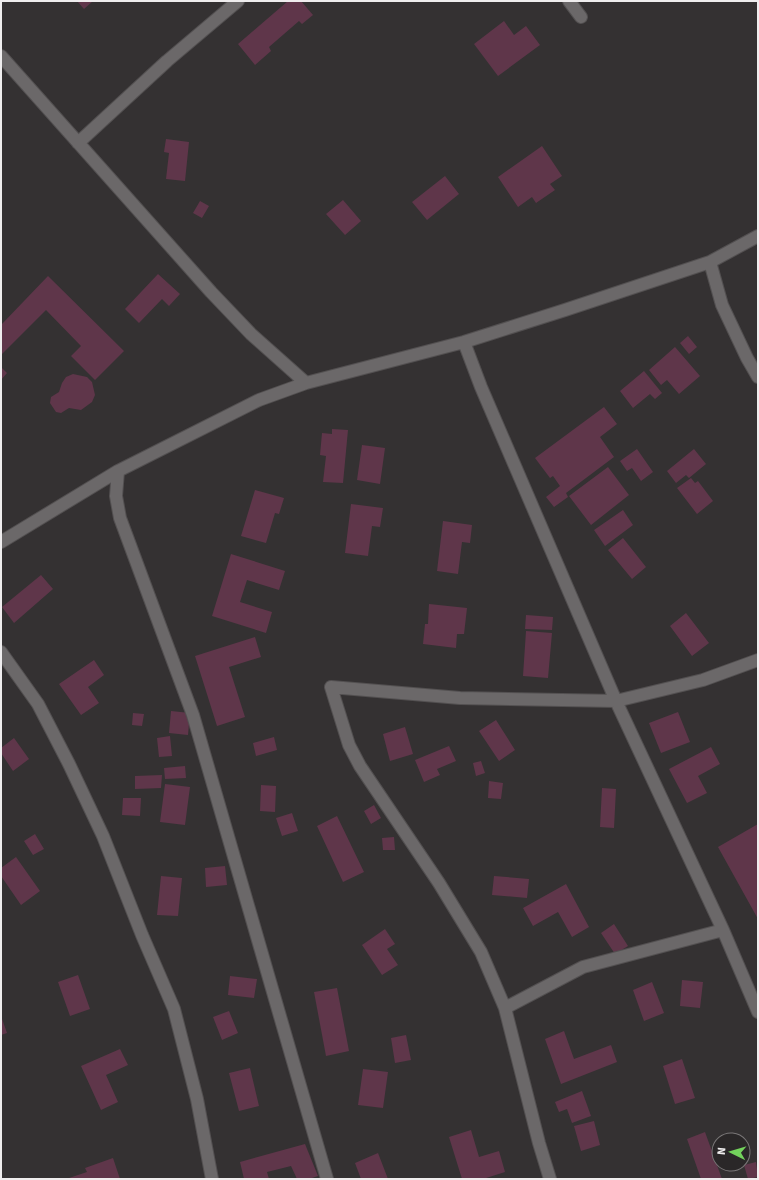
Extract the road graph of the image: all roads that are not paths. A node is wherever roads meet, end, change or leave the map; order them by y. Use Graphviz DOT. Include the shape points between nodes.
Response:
graph roads {
  1 [pos="238,1"];
  2 [pos="569,1"];
  3 [pos="580,17"];
  4 [pos="1,56"];
  5 [pos="78,144"];
  6 [pos="758,236"];
  7 [pos="710,262"];
  8 [pos="464,342"];
  9 [pos="758,377"];
  10 [pos="306,383"];
  11 [pos="118,471"];
  12 [pos="1,542"];
  13 [pos="1,652"];
  14 [pos="758,660"];
  15 [pos="616,701"];
  16 [pos="723,930"];
  17 [pos="505,1008"];
  18 [pos="758,1012"];
  19 [pos="212,1179"];
  20 [pos="327,1179"];
  21 [pos="550,1179"];
  1 -- 5 [label="street" via="167,61"];
  2 -- 3 [label="street"];
  4 -- 5 [label="street"];
  5 -- 10 [label="street" via="251,334"];
  6 -- 7 [label="street"];
  7 -- 8 [label="street"];
  7 -- 9 [label="street" via="722,305"];
  8 -- 10 [label="street"];
  8 -- 15 [label="street"];
  10 -- 11 [label="street" via="259,400"];
  11 -- 12 [label="street"];
  11 -- 20 [label="street" via="116,496 120,518 193,715"];
  13 -- 19 [label="street" via="38,704 69,764 103,836 174,1009 198,1099"];
  14 -- 15 [label="street" via="703,680"];
  15 -- 16 [label="street"];
  15 -- 17 [label="street" via="460,698 332,688 349,745 360,766 481,952"];
  16 -- 17 [label="street" via="583,967"];
  16 -- 18 [label="street"];
  17 -- 21 [label="street"];
}
